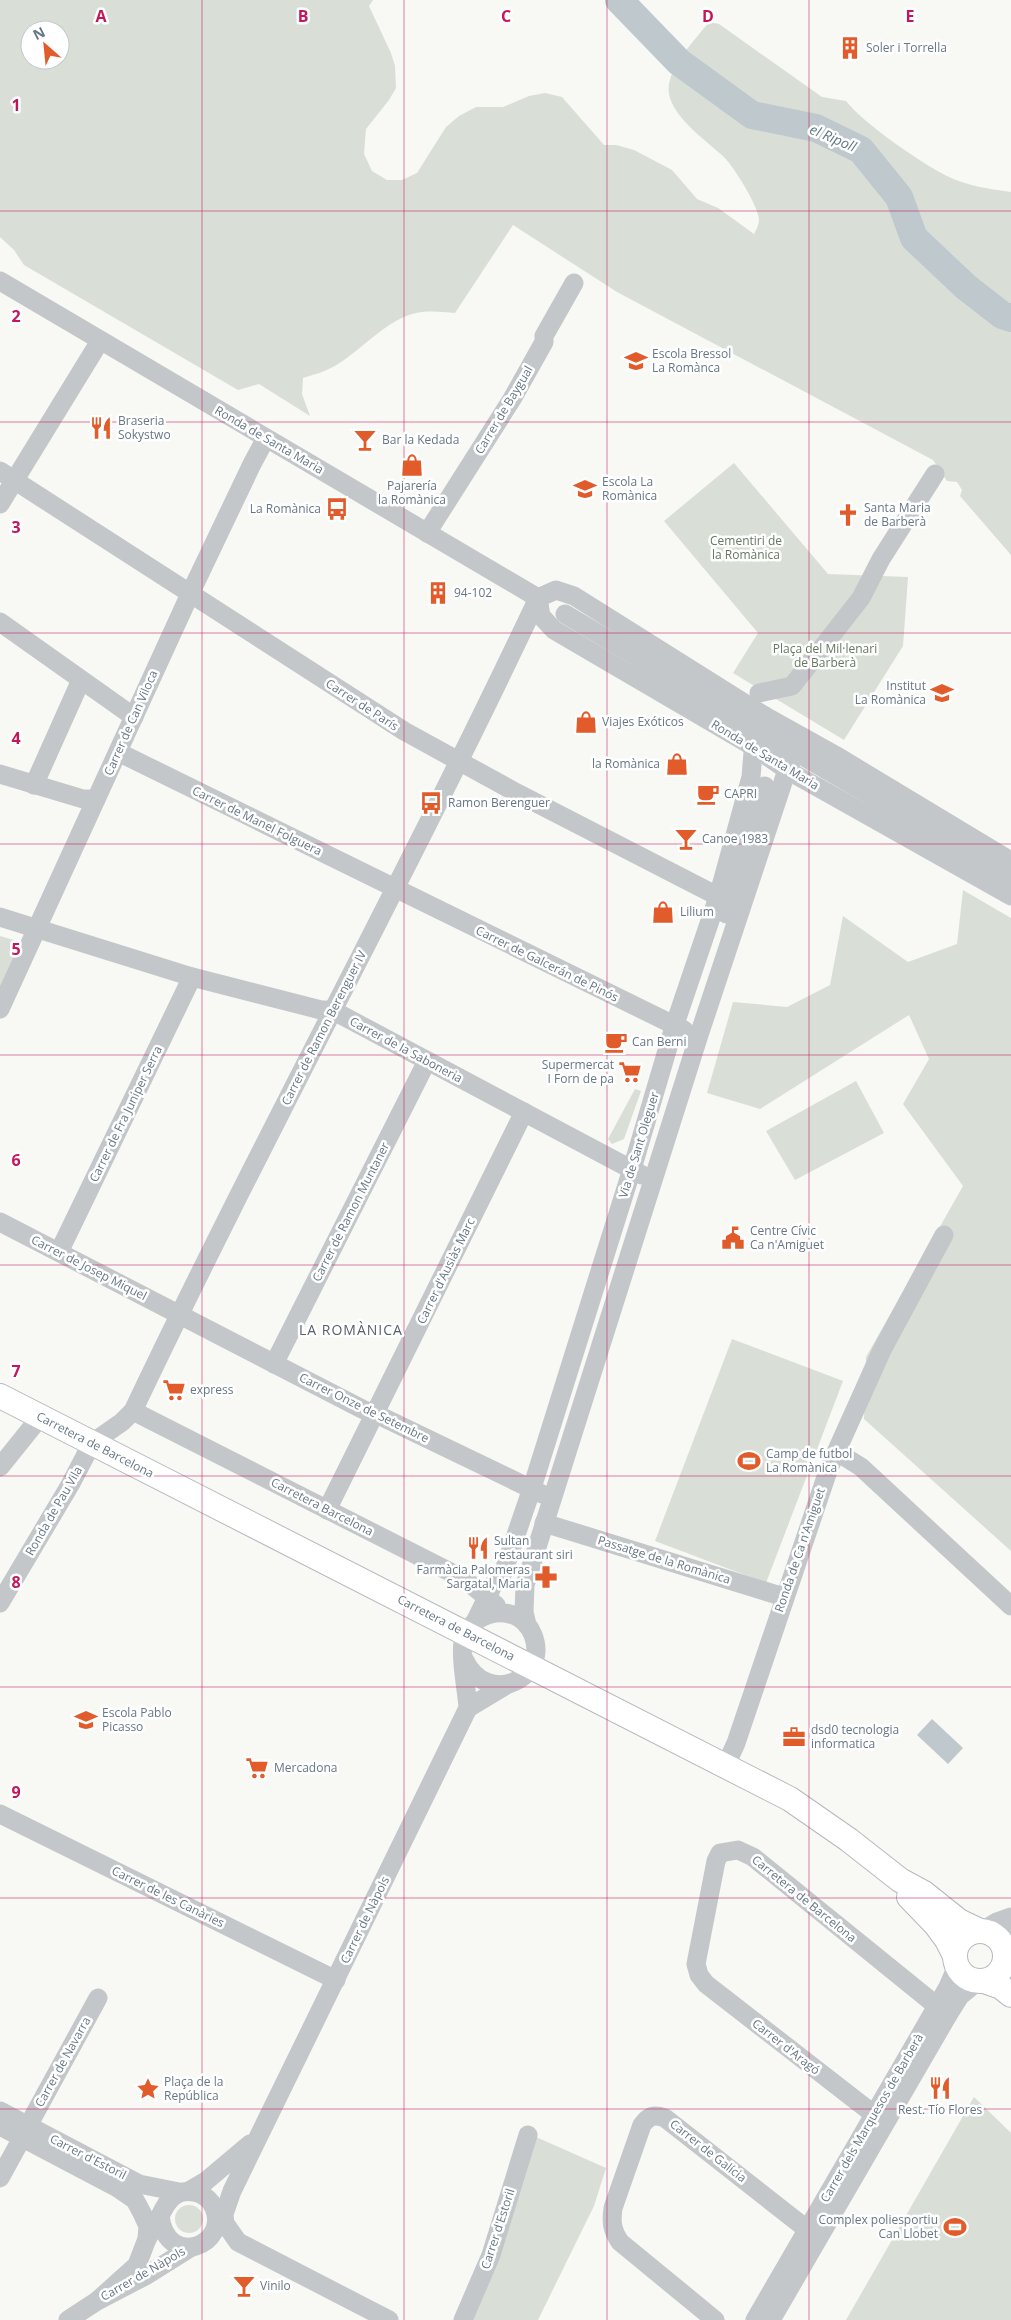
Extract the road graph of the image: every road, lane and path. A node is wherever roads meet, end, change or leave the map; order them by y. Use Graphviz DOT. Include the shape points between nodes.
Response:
graph roads {
  1 [pos="0,281"];
  2 [pos="574,283"];
  3 [pos="100,341"];
  4 [pos="266,438"];
  5 [pos="936,474"];
  6 [pos="7,476"];
  7 [pos="0,504"];
  8 [pos="427,533"];
  9 [pos="190,594"];
  10 [pos="538,598"];
  11 [pos="565,613"];
  12 [pos="0,622"];
  13 [pos="81,680"];
  14 [pos="760,693"];
  15 [pos="134,717"];
  16 [pos="759,730"];
  17 [pos="801,749"];
  18 [pos="118,752"];
  19 [pos="460,762"];
  20 [pos="787,770"];
  21 [pos="0,774"];
  22 [pos="34,785"];
  23 [pos="765,786"];
  24 [pos="96,799"];
  25 [pos="1011,861"];
  26 [pos="1011,877"];
  27 [pos="396,889"];
  28 [pos="1011,896"];
  29 [pos="730,902"];
  30 [pos="0,917"];
  31 [pos="38,928"];
  32 [pos="192,976"];
  33 [pos="0,1009"];
  34 [pos="332,1010"];
  35 [pos="687,1031"];
  36 [pos="427,1061"];
  37 [pos="524,1112"];
  38 [pos="643,1175"];
  39 [pos="0,1222"];
  40 [pos="944,1235"];
  41 [pos="59,1252"];
  42 [pos="178,1315"];
  43 [pos="274,1364"];
  44 [pos="0,1396"];
  45 [pos="133,1411"];
  46 [pos="376,1414"];
  47 [pos="41,1416"];
  48 [pos="92,1443"];
  49 [pos="837,1452"];
  50 [pos="0,1467"];
  51 [pos="542,1494"];
  52 [pos="327,1510"];
  53 [pos="544,1523"];
  54 [pos="503,1573"];
  55 [pos="519,1587"];
  56 [pos="784,1597"];
  57 [pos="487,1598"];
  58 [pos="0,1603"];
  59 [pos="1011,1606"];
  60 [pos="504,1612"];
  61 [pos="527,1625"];
  62 [pos="471,1626"];
  63 [pos="464,1659"];
  64 [pos="530,1667"];
  65 [pos="508,1684"];
  66 [pos="468,1708"];
  67 [pos="726,1765"];
  68 [pos="0,1814"];
  69 [pos="900,1880"];
  70 [pos="1011,1917"];
  71 [pos="981,1931"];
  72 [pos="1008,1952"];
  73 [pos="956,1961"];
  74 [pos="696,1964"];
  75 [pos="336,1980"];
  76 [pos="981,1981"];
  77 [pos="1011,1995"];
  78 [pos="98,1998"];
  79 [pos="942,2010"];
  80 [pos="0,2111"];
  81 [pos="879,2119"];
  82 [pos="0,2126"];
  83 [pos="25,2132"];
  84 [pos="261,2132"];
  85 [pos="528,2135"];
  86 [pos="0,2178"];
  87 [pos="184,2192"];
  88 [pos="214,2207"];
  89 [pos="225,2226"];
  90 [pos="155,2227"];
  91 [pos="813,2233"];
  92 [pos="190,2248"];
  93 [pos="96,2301"];
  94 [pos="68,2320"];
  95 [pos="389,2320"];
  96 [pos="463,2320"];
  97 [pos="715,2320"];
  98 [pos="755,2320"];
  99 [pos="770,2320"];
  1 -- 3 [label="street, Ronda de Santa Maria"];
  2 -- 8 [label="street, Carrer de Baygual" via="512,398"];
  3 -- 4 [label="street, Ronda de Santa Maria"];
  3 -- 6 [label="street"];
  4 -- 8 [label="street, Ronda de Santa Maria"];
  4 -- 9 [label="street, Carrer de Can Viloca"];
  5 -- 14 [label="street" via="881,559 861,598 792,686"];
  6 -- 7 [label="street"];
  6 -- 9 [label="street, Carrer de París"];
  8 -- 10 [label="street, Ronda de Santa Maria"];
  9 -- 15 [label="street, Carrer de Can Viloca"];
  9 -- 19 [label="street, Carrer de París" via="404,731"];
  10 -- 16 [label="street, Ronda de Santa Maria" via="541,616 554,630"];
  10 -- 16 [label="street, Ronda de Santa Maria" via="556,590 574,596"];
  10 -- 19 [label="street, Carrer de Ramon Berenguer IV"];
  11 -- 16 [label="street"];
  12 -- 13 [label="street"];
  13 -- 15 [label="street"];
  13 -- 22 [label="street"];
  15 -- 18 [label="street, Carrer de Can Viloca"];
  16 -- 17 [label="street, Ronda de Santa Maria"];
  16 -- 20 [label="street, Ronda de Santa Maria"];
  16 -- 29 [label="street, Via de Sant Oleguer"];
  17 -- 20 [label="street, Via de Sant Oleguer"];
  17 -- 25 [label="street, Ronda de Santa Maria"];
  17 -- 26 [label="street, Ronda de Santa Maria"];
  18 -- 24 [label="street, Carrer de Can Viloca"];
  18 -- 27 [label="street, Carrer de Manel Folguera"];
  19 -- 27 [label="street, Carrer de Ramon Berenguer IV"];
  19 -- 29 [label="street, Carrer de París"];
  20 -- 28 [label="street, Ronda de Santa Maria"];
  20 -- 29 [label="street, Via de Sant Oleguer"];
  21 -- 22 [label="street"];
  22 -- 24 [label="street" via="83,799"];
  23 -- 29 [label="street, Via de Sant Oleguer"];
  24 -- 31 [label="street, Carrer de Can Viloca"];
  27 -- 34 [label="street, Carrer de Ramon Berenguer IV"];
  27 -- 35 [label="street, Carrer de Galcerán de Pinós"];
  29 -- 35 [label="street, Via de Sant Oleguer"];
  29 -- 35 [label="street, Via de Sant Oleguer"];
  30 -- 31 [label="street, Carrer de la Saboneria"];
  31 -- 32 [label="street, Carrer de la Saboneria"];
  31 -- 33 [label="street, Carrer de Can Viloca"];
  32 -- 34 [label="street, Carrer de la Saboneria" via="321,1010"];
  32 -- 41 [label="street, Carrer de Fra Juniper Serra"];
  34 -- 36 [label="street, Carrer de la Saboneria"];
  34 -- 42 [label="street, Carrer de Ramon Berenguer IV"];
  35 -- 38 [label="street, Via de Sant Oleguer"];
  35 -- 38 [label="street, Via de Sant Oleguer"];
  36 -- 37 [label="street, Carrer de la Saboneria"];
  36 -- 43 [label="street, Carrer de Ramon Muntaner"];
  37 -- 38 [label="street, Carrer de la Saboneria"];
  37 -- 46 [label="street, Carrer d'Ausiàs Marc"];
  38 -- 51 [label="street, Via de Sant Oleguer"];
  39 -- 41 [label="street, Carrer de Josep Miquel"];
  40 -- 49 [label="street, Ronda de Ca n'Amiguet" via="882,1350"];
  41 -- 42 [label="street, Carrer de Josep Miquel"];
  42 -- 43 [label="street, Carrer Onze de Setembre"];
  42 -- 45 [label="street, Carrer de Ramon Berenguer IV"];
  43 -- 46 [label="street, Carrer Onze de Setembre"];
  44 -- 47 [label="main road, Carretera de Barcelona"];
  45 -- 48 [label="street, Carrer de Ramon Berenguer IV"];
  45 -- 52 [label="street, Carretera Barcelona"];
  46 -- 51 [label="street, Carrer Onze de Setembre"];
  46 -- 52 [label="street, Carrer d'Ausiàs Marc"];
  47 -- 48 [label="main road, Carretera de Barcelona"];
  47 -- 50 [label="street"];
  48 -- 58 [label="street, Ronda de Pau Vila"];
  48 -- 62 [label="main road, Carretera de Barcelona"];
  49 -- 56 [label="street, Ronda de Ca n'Amiguet"];
  49 -- 59 [label="street" via="861,1467"];
  51 -- 53 [label="street, Via de Sant Oleguer"];
  51 -- 54 [label="street, Via de Sant Oleguer"];
  51 -- 55 [label="street, Via de Sant Oleguer"];
  52 -- 57 [label="street, Carretera Barcelona" via="464,1579"];
  53 -- 55 [label="street, Via de Sant Oleguer"];
  53 -- 56 [label="street, Passatge de la Romànica"];
  54 -- 55 [label="street" via="507,1586"];
  54 -- 57 [label="street, Via de Sant Oleguer"];
  55 -- 61 [label="street, Via de Sant Oleguer"];
  56 -- 67 [label="street, Ronda de Ca n'Amiguet"];
  57 -- 60 [label="street, Carretera Barcelona"];
  57 -- 62 [label="street, Via de Sant Oleguer"];
  60 -- 61 [label="street, Carretera Barcelona"];
  60 -- 62 [label="street" via="486,1615"];
  61 -- 64 [label="street, Via de Sant Oleguer" via="535,1641 535,1656"];
  62 -- 63 [label="street" via="462,1644"];
  62 -- 64 [label="main road, Carretera de Barcelona"];
  63 -- 65 [label="street" via="468,1669 486,1683"];
  63 -- 66 [label="street"];
  64 -- 65 [label="street" via="518,1680"];
  64 -- 67 [label="main road, Carretera de Barcelona"];
  65 -- 66 [label="street"];
  66 -- 75 [label="street, Carrer de Nàpols"];
  67 -- 69 [label="main road, Carretera de Barcelona" via="790,1799"];
  68 -- 75 [label="street, Carrer de les Canàries"];
  69 -- 71 [label="main road, Carretera de Barcelona" via="959,1921"];
  69 -- 73 [label="main road, Carretera de Barcelona" via="912,1902 947,1940"];
  70 -- 71 [label="street"];
  71 -- 72 [label="main road" via="1000,1940"];
  71 -- 73 [label="main road" via="964,1937 956,1948"];
  72 -- 76 [label="main road" via="1002,1970 991,1979"];
  73 -- 76 [label="main road" via="962,1974"];
  73 -- 79 [label="street, Carrer dels Marquesos de Barberà"];
  74 -- 79 [label="street, Carretera de Barcelona" via="716,1861 720,1854 738,1850 753,1857"];
  74 -- 81 [label="street, Carrer d'Aragó" via="698,1975 706,1984"];
  75 -- 84 [label="street, Carrer de Nàpols"];
  76 -- 77 [label="main road" via="1001,1987"];
  76 -- 79 [label="street, Carrer dels Marquesos de Barberà"];
  78 -- 83 [label="street, Carrer de Navarra"];
  79 -- 81 [label="street, Carrer dels Marquesos de Barberà"];
  80 -- 83 [label="street, Carrer d'Estoril"];
  81 -- 91 [label="street, Carrer dels Marquesos de Barberà"];
  82 -- 83 [label="street, Carrer d'Estoril"];
  83 -- 86 [label="street, Carrer de Navarra"];
  83 -- 87 [label="street, Carrer d'Estoril" via="140,2184"];
  83 -- 90 [label="street, Carrer d'Estoril" via="135,2200"];
  84 -- 87 [label="street, Carrer de Nàpols" via="206,2181"];
  84 -- 89 [label="street, Carrer de Nàpols" via="226,2206"];
  85 -- 96 [label="street, Carrer d'Estoril" via="491,2255"];
  87 -- 88 [label="street" via="206,2198"];
  87 -- 90 [label="street" via="171,2197 163,2206"];
  88 -- 89 [label="street"];
  88 -- 92 [label="street" via="216,2224 213,2233"];
  89 -- 95 [label="street" via="238,2242"];
  90 -- 92 [label="street" via="174,2244"];
  90 -- 93 [label="street, Carrer de Nàpols" via="137,2265"];
  91 -- 97 [label="street, Carrer de Galícia" via="665,2118 655,2115 648,2118 642,2125 613,2208 611,2222 614,2234"];
  91 -- 98 [label="street, Carrer dels Marquesos de Barberà"];
  91 -- 99 [label="street, Carrer dels Marquesos de Barberà"];
  92 -- 93 [label="street, Carrer de Nàpols"];
  93 -- 94 [label="street, Carrer de Nàpols"];
}
